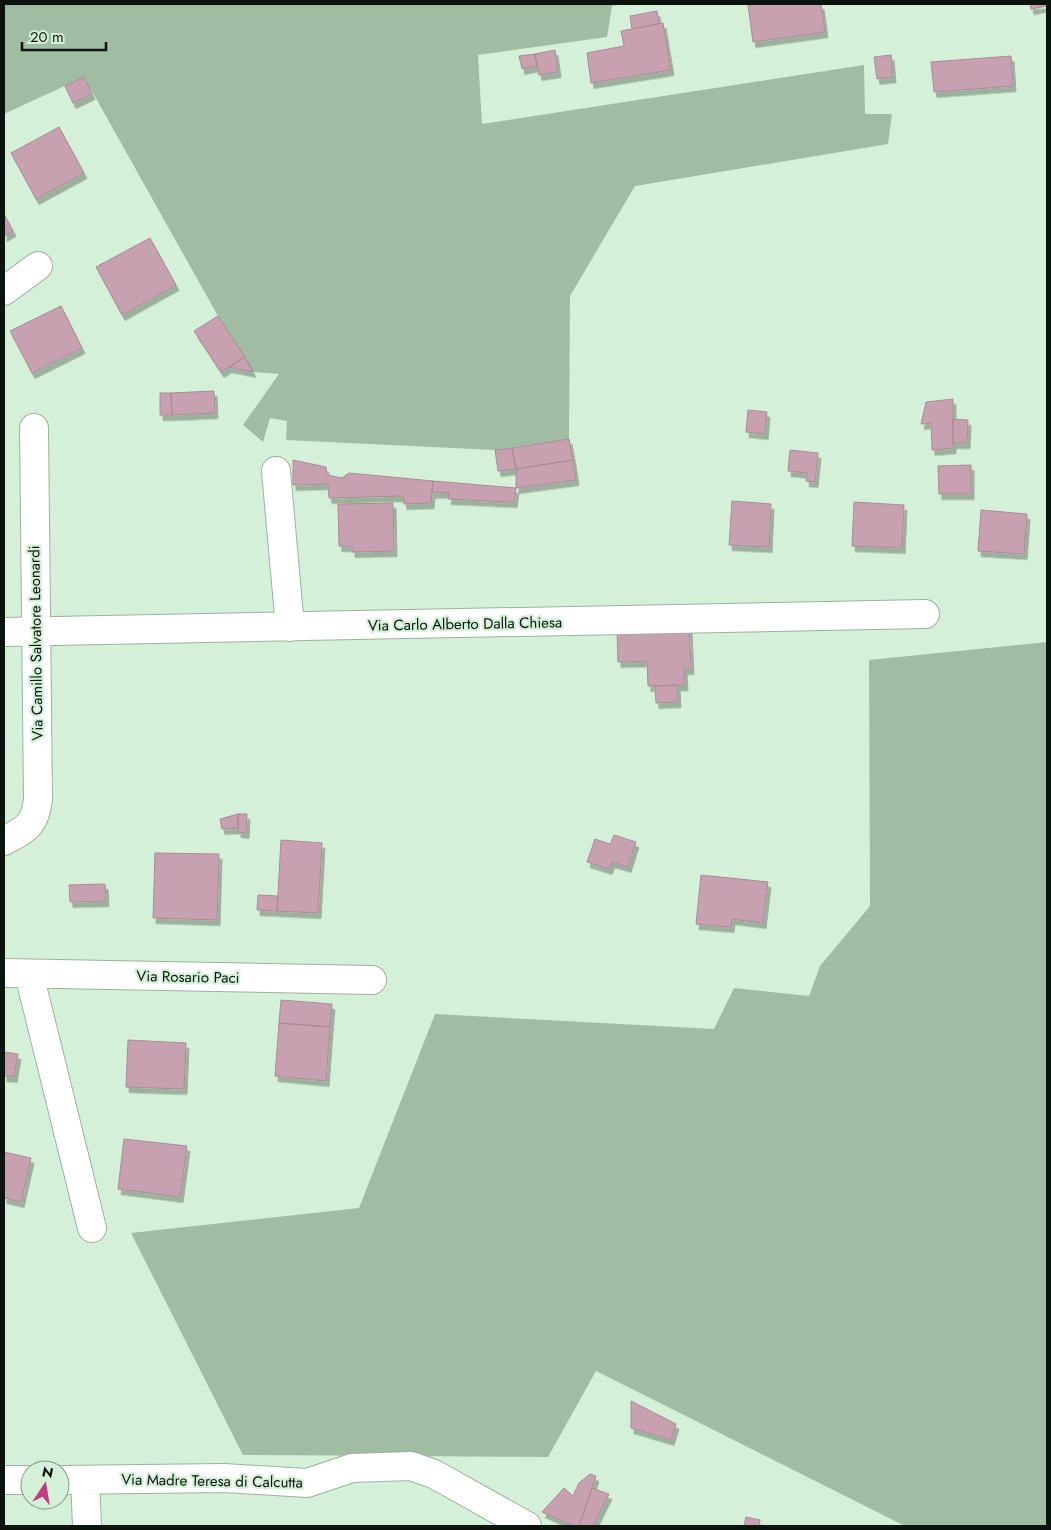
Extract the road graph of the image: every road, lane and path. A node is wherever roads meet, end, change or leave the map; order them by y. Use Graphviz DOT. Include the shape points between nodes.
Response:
graph roads {
  1 [pos="38,266"];
  2 [pos="4,291"];
  3 [pos="34,428"];
  4 [pos="276,471"];
  5 [pos="925,614"];
  6 [pos="290,627"];
  7 [pos="4,632"];
  8 [pos="37,633"];
  9 [pos="4,841"];
  10 [pos="17,974"];
  11 [pos="372,980"];
  12 [pos="92,1228"];
  13 [pos="4,1480"];
  14 [pos="20,1480"];
  15 [pos="72,1480"];
  16 [pos="87,1526"];
  17 [pos="527,1526"];
  1 -- 2 [label="street"];
  3 -- 8 [label="street, Via Camillo Salvatore Leonardi"];
  4 -- 6 [label="street"];
  5 -- 6 [label="street, Via Carlo Alberto Dalla Chiesa"];
  6 -- 8 [label="street, Via Carlo Alberto Dalla Chiesa"];
  7 -- 8 [label="street, Via Carlo Alberto Dalla Chiesa"];
  8 -- 9 [label="street, Via Camillo Salvatore Leonardi" via="36,815 28,828"];
  10 -- 11 [label="street, Via Rosario Paci"];
  10 -- 12 [label="street"];
  13 -- 14 [label="street"];
  15 -- 16 [label="street"];
  15 -- 17 [label="street, Via Madre Teresa di Calcutta" via="224,1478 307,1482 352,1468 411,1466 434,1474"];
}
